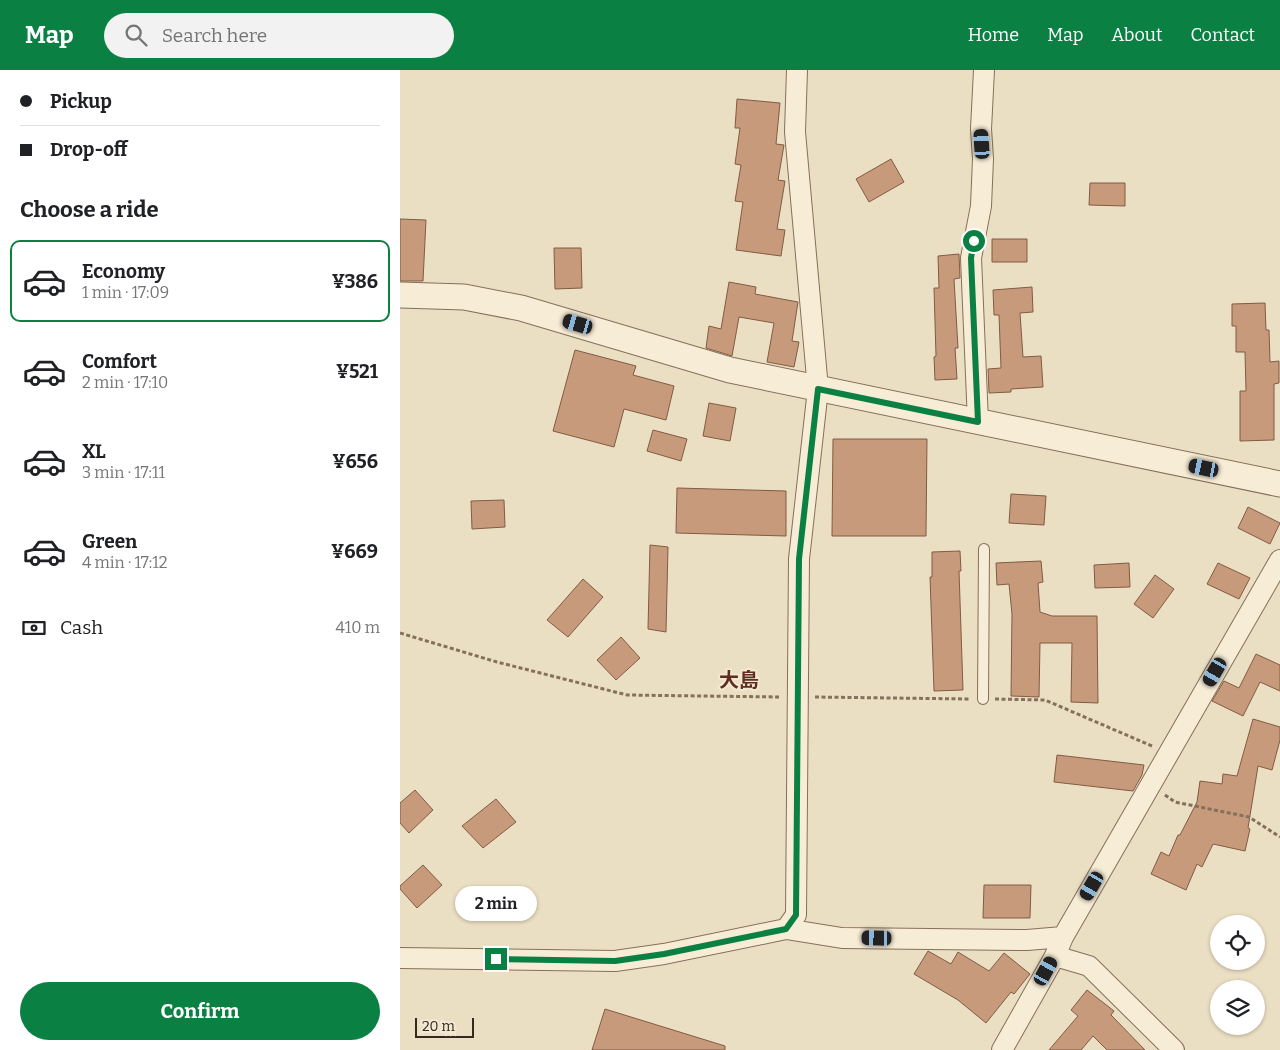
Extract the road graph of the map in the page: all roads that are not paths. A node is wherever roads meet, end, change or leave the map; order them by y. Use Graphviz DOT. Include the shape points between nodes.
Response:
graph roads {
  1 [pos="797,70"];
  2 [pos="984,70"];
  3 [pos="400,295"];
  4 [pos="818,389"];
  5 [pos="978,422"];
  6 [pos="1280,484"];
  7 [pos="984,549"];
  8 [pos="1280,560"];
  9 [pos="983,699"];
  10 [pos="786,929"];
  11 [pos="1063,937"];
  12 [pos="1055,956"];
  13 [pos="400,958"];
  14 [pos="1002,1050"];
  15 [pos="1174,1050"];
  1 -- 4 [label="street" via="796,132"];
  2 -- 5 [label="street" via="981,206 971,258"];
  3 -- 4 [label="street" via="464,297 521,308 730,370"];
  4 -- 5 [label="street"];
  4 -- 10 [label="street" via="799,559 796,915"];
  5 -- 6 [label="street"];
  7 -- 9 [label="lane"];
  8 -- 11 [label="street"];
  10 -- 11 [label="street" via="842,938 1027,940"];
  10 -- 13 [label="street" via="615,961"];
  11 -- 12 [label="street"];
  12 -- 14 [label="street"];
  12 -- 15 [label="street" via="1089,966"];
}
